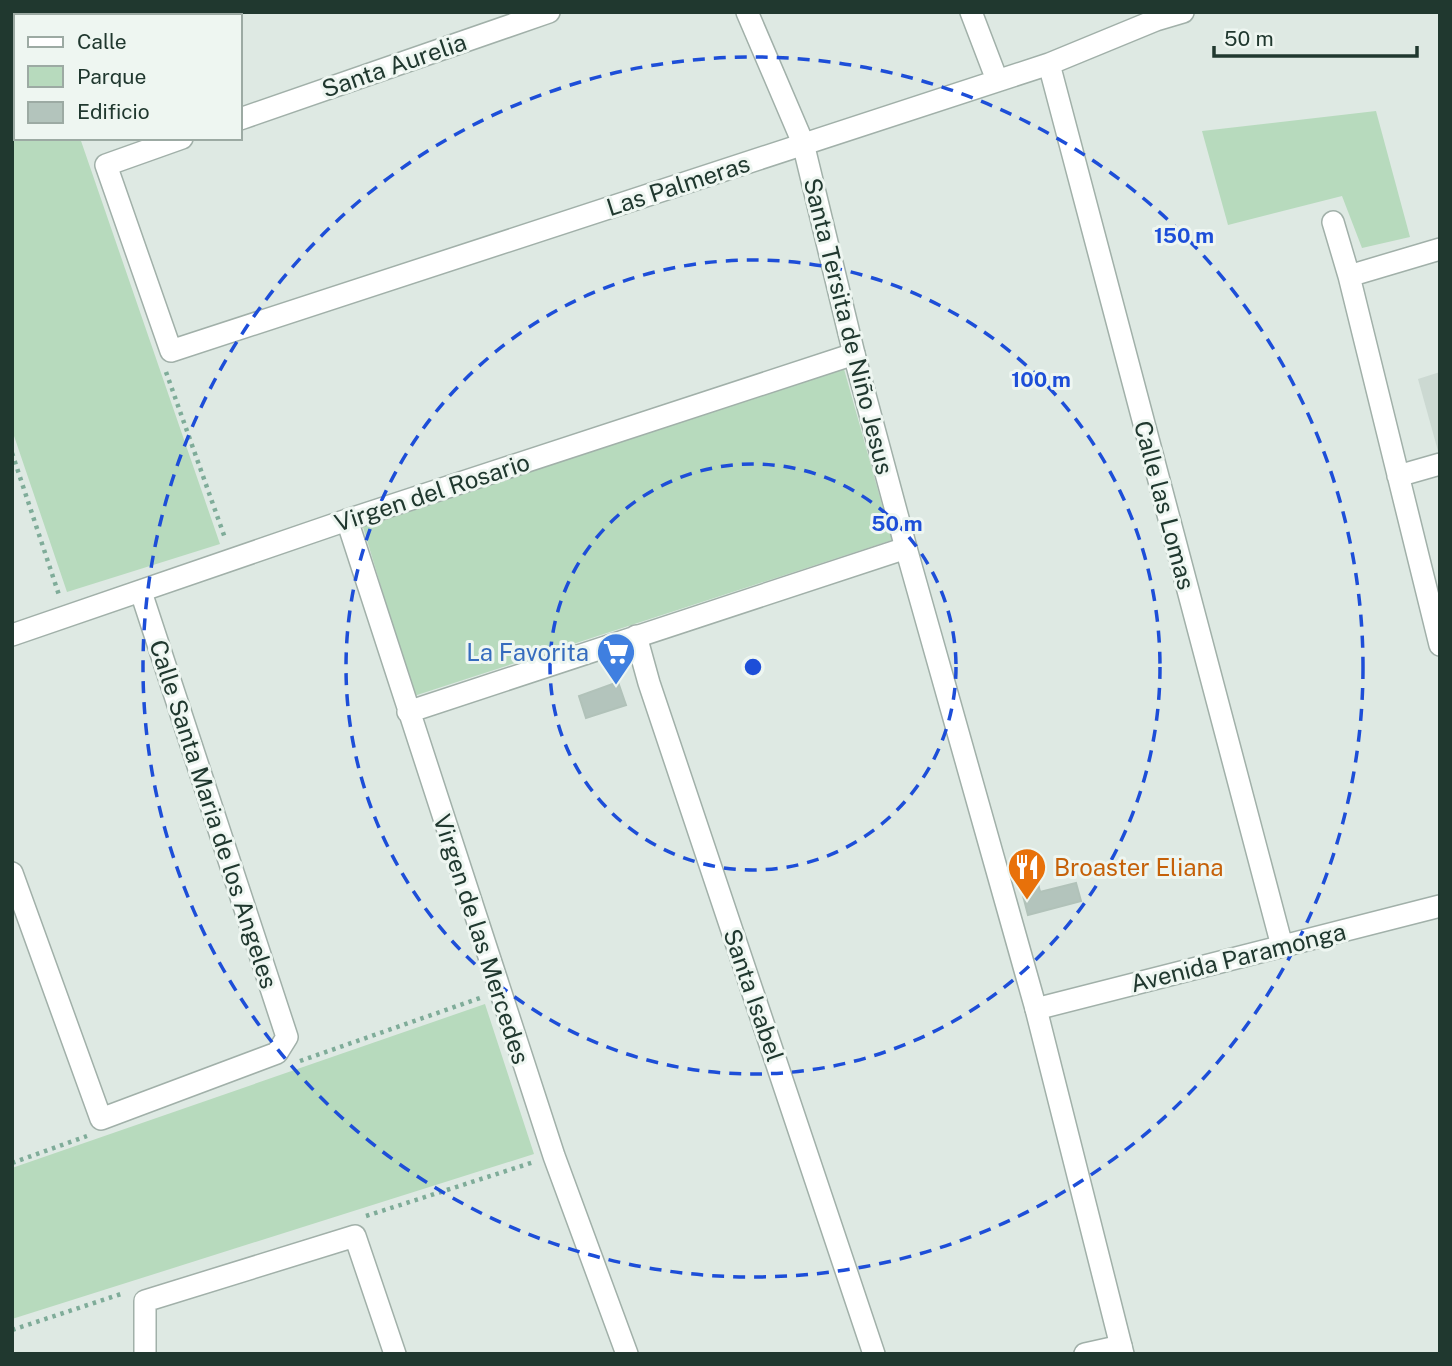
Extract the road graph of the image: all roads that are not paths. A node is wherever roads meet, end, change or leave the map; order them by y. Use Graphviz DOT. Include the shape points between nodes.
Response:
graph roads {
  1 [pos="549,12"];
  2 [pos="747,12"];
  3 [pos="971,12"];
  4 [pos="1183,12"];
  5 [pos="1154,16"];
  6 [pos="1049,64"];
  7 [pos="998,80"];
  8 [pos="242,117"];
  9 [pos="177,140"];
  10 [pos="803,143"];
  11 [pos="1333,222"];
  12 [pos="1440,249"];
  13 [pos="1349,276"];
  14 [pos="854,354"];
  15 [pos="1440,464"];
  16 [pos="1398,476"];
  17 [pos="347,520"];
  18 [pos="906,548"];
  19 [pos="141,592"];
  20 [pos="12,635"];
  21 [pos="636,636"];
  22 [pos="1440,645"];
  23 [pos="408,712"];
  24 [pos="12,873"];
  25 [pos="1440,906"];
  26 [pos="1282,946"];
  27 [pos="1036,1009"];
  28 [pos="1122,1350"];
  29 [pos="145,1354"];
  30 [pos="395,1354"];
  31 [pos="627,1354"];
  32 [pos="874,1354"];
  33 [pos="1085,1354"];
  1 -- 8 [label="street, Santa Aurelia"];
  2 -- 10 [label="street, Santa Tersita de Niño Jesus"];
  3 -- 7 [label="street"];
  4 -- 5 [label="street, Las Palmeras"];
  5 -- 6 [label="street, Las Palmeras"];
  6 -- 7 [label="street, Las Palmeras"];
  6 -- 26 [label="street, Calle las Lomas"];
  7 -- 10 [label="street, Las Palmeras"];
  9 -- 10 [label="street, Las Palmeras" via="106,165 170,351"];
  10 -- 14 [label="street, Santa Tersita de Niño Jesus"];
  11 -- 13 [label="street"];
  12 -- 13 [label="street"];
  13 -- 16 [label="street"];
  14 -- 17 [label="street, Virgen del Rosario"];
  14 -- 18 [label="street, Santa Tersita de Niño Jesus"];
  15 -- 16 [label="street"];
  16 -- 22 [label="street"];
  17 -- 19 [label="street, Virgen del Rosario"];
  17 -- 23 [label="street, Virgen de las Mercedes"];
  18 -- 21 [label="street"];
  18 -- 27 [label="street, Santa Tersita de Niño Jesus"];
  19 -- 20 [label="street, Virgen del Rosario"];
  19 -- 24 [label="street, Calle Santa Maria de los Angeles" via="286,1037 276,1053 101,1119"];
  21 -- 23 [label="street"];
  21 -- 32 [label="street, Santa Isabel"];
  23 -- 31 [label="street, Virgen de las Mercedes" via="554,1156"];
  25 -- 26 [label="street, Avenida Paramonga"];
  26 -- 27 [label="street, Avenida Paramonga"];
  27 -- 28 [label="street, Santa Tersita de Niño Jesus"];
  28 -- 33 [label="street"];
  29 -- 30 [label="street" via="145,1301 355,1236"];
}
